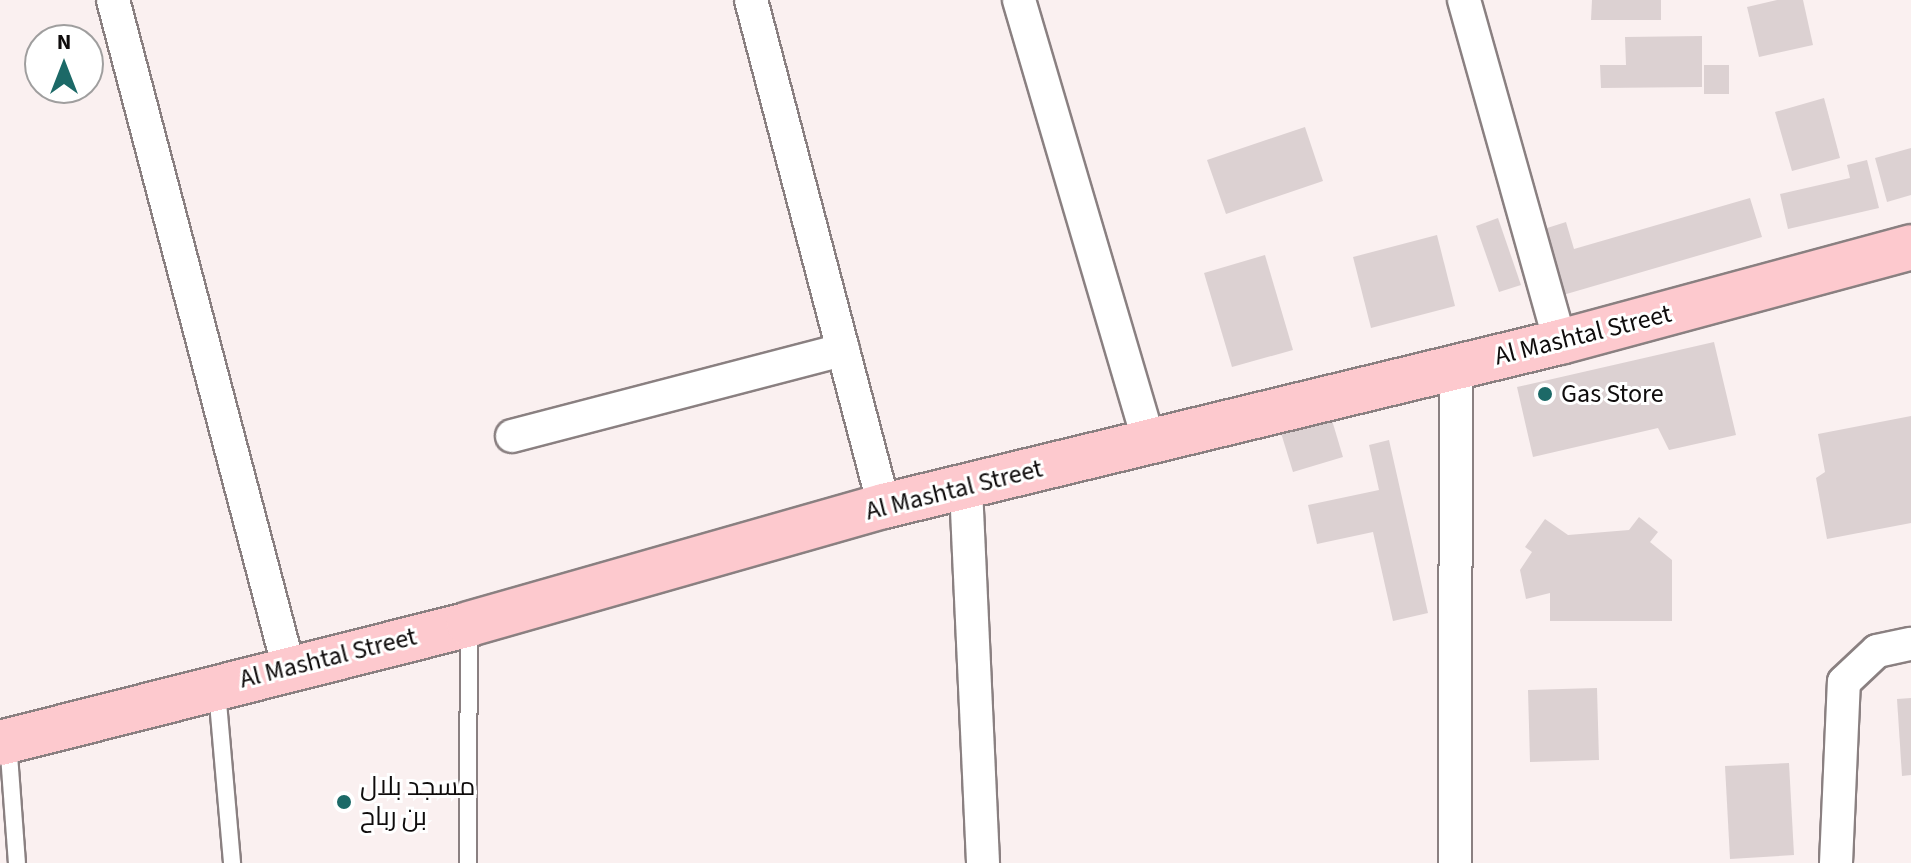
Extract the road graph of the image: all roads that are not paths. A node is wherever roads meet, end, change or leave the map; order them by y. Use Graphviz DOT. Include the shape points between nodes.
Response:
graph roads {
  1 [pos="113,0"];
  2 [pos="751,0"];
  3 [pos="1019,0"];
  4 [pos="1464,0"];
  5 [pos="1911,247"];
  6 [pos="1560,342"];
  7 [pos="843,350"];
  8 [pos="1456,367"];
  9 [pos="512,436"];
  10 [pos="1149,441"];
  11 [pos="966,488"];
  12 [pos="884,506"];
  13 [pos="469,624"];
  14 [pos="1911,644"];
  15 [pos="288,665"];
  16 [pos="217,685"];
  17 [pos="4,742"];
  18 [pos="17,863"];
  19 [pos="232,863"];
  20 [pos="468,863"];
  21 [pos="983,863"];
  22 [pos="1455,863"];
  23 [pos="1836,863"];
  1 -- 15 [label="street"];
  2 -- 7 [label="street"];
  3 -- 10 [label="street"];
  4 -- 6 [label="street"];
  5 -- 6 [label="main road, Al Mashtal Street"];
  6 -- 8 [label="main road, Al Mashtal Street"];
  7 -- 9 [label="street"];
  7 -- 12 [label="street"];
  8 -- 10 [label="main road, Al Mashtal Street"];
  8 -- 22 [label="street"];
  10 -- 11 [label="main road, Al Mashtal Street"];
  11 -- 12 [label="main road, Al Mashtal Street"];
  11 -- 21 [label="street"];
  12 -- 13 [label="main road, Al Mashtal Street"];
  13 -- 15 [label="main road, Al Mashtal Street"];
  13 -- 20 [label="lane"];
  14 -- 23 [label="street" via="1877,651 1844,682"];
  15 -- 16 [label="main road, Al Mashtal Street"];
  16 -- 17 [label="main road, Al Mashtal Street"];
  16 -- 19 [label="lane"];
  17 -- 18 [label="lane"];
}
